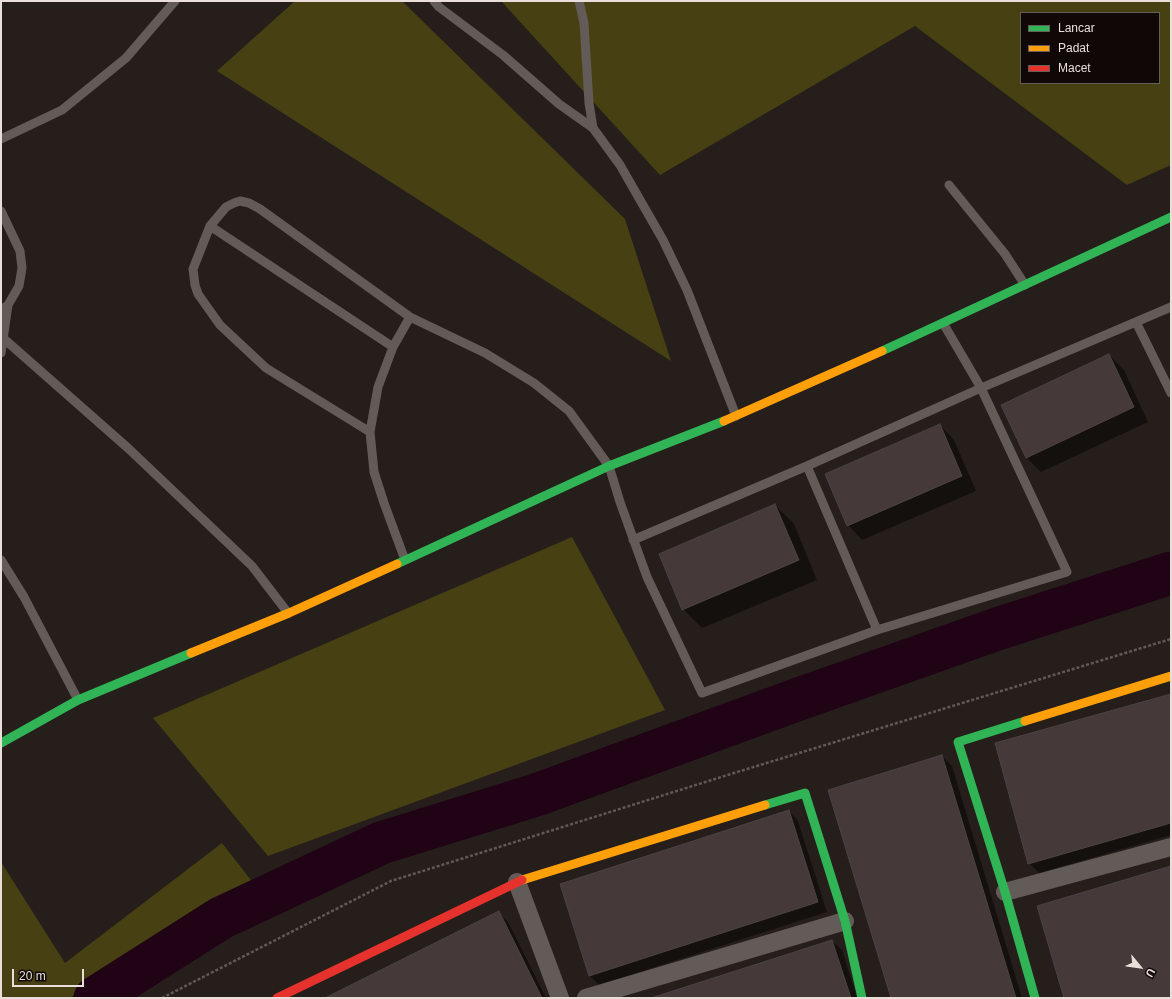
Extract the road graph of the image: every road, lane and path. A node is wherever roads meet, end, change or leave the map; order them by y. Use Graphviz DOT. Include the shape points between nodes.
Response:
graph roads {
  1 [pos="175,1"];
  2 [pos="434,1"];
  3 [pos="580,1"];
  4 [pos="593,128"];
  5 [pos="1,139"];
  6 [pos="949,185"];
  7 [pos="1,211"];
  8 [pos="1171,218"];
  9 [pos="210,226"];
  10 [pos="1025,285"];
  11 [pos="5,307"];
  12 [pos="1171,307"];
  13 [pos="410,317"];
  14 [pos="1136,322"];
  15 [pos="943,324"];
  16 [pos="3,338"];
  17 [pos="393,347"];
  18 [pos="1,353"];
  19 [pos="981,388"];
  20 [pos="1171,393"];
  21 [pos="736,416"];
  22 [pos="370,432"];
  23 [pos="609,466"];
  24 [pos="807,466"];
  25 [pos="633,540"];
  26 [pos="1,560"];
  27 [pos="405,561"];
  28 [pos="289,613"];
  29 [pos="878,630"];
  30 [pos="1171,639"];
  31 [pos="1171,676"];
  32 [pos="78,700"];
  33 [pos="1,743"];
  34 [pos="1171,846"];
  35 [pos="517,882"];
  36 [pos="1004,892"];
  37 [pos="845,921"];
  38 [pos="162,998"];
  39 [pos="277,998"];
  40 [pos="560,998"];
  41 [pos="586,998"];
  42 [pos="862,998"];
  43 [pos="1035,998"];
  1 -- 5 [label="lane" via="126,58 62,110"];
  2 -- 4 [label="lane" via="503,55 559,104"];
  3 -- 4 [label="lane"];
  4 -- 21 [label="lane" via="620,165 663,240 687,290"];
  6 -- 10 [label="lane" via="1005,254"];
  7 -- 11 [label="lane" via="20,251 22,268 19,286"];
  8 -- 10 [label="main road"];
  9 -- 13 [label="lane" via="226,208 240,201 249,203"];
  9 -- 17 [label="lane"];
  9 -- 22 [label="lane" via="193,269 198,294 220,325 266,368"];
  10 -- 15 [label="main road"];
  11 -- 16 [label="lane"];
  12 -- 14 [label="lane"];
  13 -- 17 [label="lane"];
  13 -- 23 [label="lane" via="485,353 534,383 569,411"];
  14 -- 19 [label="lane"];
  14 -- 20 [label="lane"];
  15 -- 19 [label="lane"];
  15 -- 21 [label="main road"];
  16 -- 18 [label="lane"];
  16 -- 28 [label="lane" via="129,449 252,566"];
  17 -- 22 [label="lane" via="378,387"];
  19 -- 24 [label="lane"];
  19 -- 29 [label="lane" via="1066,572"];
  21 -- 23 [label="main road"];
  22 -- 27 [label="lane" via="374,472"];
  23 -- 25 [label="lane"];
  23 -- 27 [label="main road"];
  24 -- 25 [label="lane"];
  24 -- 29 [label="lane"];
  25 -- 29 [label="lane" via="647,577 702,693"];
  26 -- 32 [label="lane" via="24,597"];
  27 -- 28 [label="main road"];
  28 -- 32 [label="main road"];
  30 -- 38 [label="path" via="391,881"];
  31 -- 36 [label="main road" via="958,742"];
  32 -- 33 [label="main road"];
  34 -- 36 [label="street"];
  35 -- 37 [label="main road" via="805,793"];
  35 -- 39 [label="main road"];
  35 -- 40 [label="street"];
  36 -- 43 [label="main road"];
  37 -- 41 [label="street"];
  37 -- 42 [label="main road"];
}
